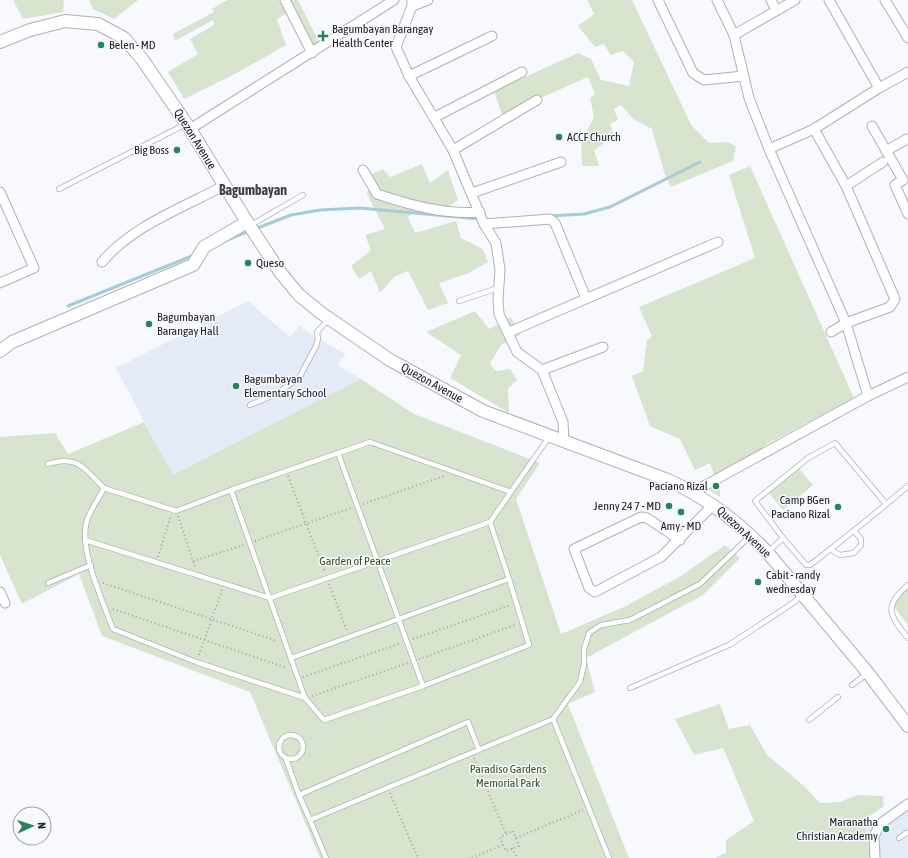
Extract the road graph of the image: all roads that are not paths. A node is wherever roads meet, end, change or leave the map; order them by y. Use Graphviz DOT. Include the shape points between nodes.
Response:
graph roads {
  1 [pos="285,0"];
  2 [pos="394,0"];
  3 [pos="428,0"];
  4 [pos="658,0"];
  5 [pos="716,0"];
  6 [pos="771,0"];
  7 [pos="795,0"];
  8 [pos="829,0"];
  9 [pos="885,0"];
  10 [pos="412,3"];
  11 [pos="776,10"];
  12 [pos="734,35"];
  13 [pos="492,36"];
  14 [pos="908,38"];
  15 [pos="0,42"];
  16 [pos="312,53"];
  17 [pos="522,72"];
  18 [pos="908,72"];
  19 [pos="409,76"];
  20 [pos="744,76"];
  21 [pos="879,88"];
  22 [pos="537,100"];
  23 [pos="435,117"];
  24 [pos="189,126"];
  25 [pos="872,126"];
  26 [pos="814,129"];
  27 [pos="907,139"];
  28 [pos="769,149"];
  29 [pos="453,150"];
  30 [pos="886,151"];
  31 [pos="561,162"];
  32 [pos="883,162"];
  33 [pos="363,170"];
  34 [pos="225,185"];
  35 [pos="846,186"];
  36 [pos="59,189"];
  37 [pos="0,192"];
  38 [pos="472,193"];
  39 [pos="303,195"];
  40 [pos="480,212"];
  41 [pos="908,214"];
  42 [pos="248,224"];
  43 [pos="484,224"];
  44 [pos="718,242"];
  45 [pos="102,262"];
  46 [pos="0,283"];
  47 [pos="498,288"];
  48 [pos="586,298"];
  49 [pos="459,300"];
  50 [pos="329,319"];
  51 [pos="846,323"];
  52 [pos="509,332"];
  53 [pos="831,332"];
  54 [pos="603,347"];
  55 [pos="0,351"];
  56 [pos="542,370"];
  57 [pos="908,377"];
  58 [pos="868,396"];
  59 [pos="250,405"];
  60 [pos="549,437"];
  61 [pos="564,442"];
  62 [pos="338,453"];
  63 [pos="48,464"];
  64 [pos="908,486"];
  65 [pos="104,488"];
  66 [pos="231,490"];
  67 [pos="511,492"];
  68 [pos="693,492"];
  69 [pos="714,504"];
  70 [pos="886,504"];
  71 [pos="490,522"];
  72 [pos="854,531"];
  73 [pos="751,535"];
  74 [pos="783,538"];
  75 [pos="85,540"];
  76 [pos="680,540"];
  77 [pos="830,549"];
  78 [pos="768,552"];
  79 [pos="377,561"];
  80 [pos="91,565"];
  81 [pos="509,579"];
  82 [pos="48,583"];
  83 [pos="908,585"];
  84 [pos="0,592"];
  85 [pos="804,594"];
  86 [pos="270,598"];
  87 [pos="5,603"];
  88 [pos="399,619"];
  89 [pos="908,638"];
  90 [pos="291,658"];
  91 [pos="868,673"];
  92 [pos="852,685"];
  93 [pos="423,686"];
  94 [pos="630,688"];
  95 [pos="838,697"];
  96 [pos="305,698"];
  97 [pos="553,719"];
  98 [pos="809,720"];
  99 [pos="908,726"];
  100 [pos="479,750"];
  101 [pos="286,759"];
  102 [pos="299,795"];
  103 [pos="908,804"];
  104 [pos="310,820"];
  105 [pos="908,832"];
  106 [pos="899,838"];
  107 [pos="326,858"];
  108 [pos="609,858"];
  109 [pos="874,858"];
  1 -- 16 [label="street"];
  2 -- 16 [label="street"];
  3 -- 10 [label="street"];
  4 -- 20 [label="street" via="693,73 704,80"];
  5 -- 12 [label="street"];
  6 -- 11 [label="street"];
  7 -- 11 [label="street"];
  8 -- 21 [label="street"];
  9 -- 14 [label="street"];
  10 -- 19 [label="street" via="396,47"];
  11 -- 12 [label="street"];
  12 -- 20 [label="street"];
  13 -- 19 [label="street"];
  15 -- 24 [label="main road, Quezon Avenue" via="30,30 65,21 98,24 124,38 142,59"];
  16 -- 24 [label="street"];
  17 -- 23 [label="street"];
  18 -- 21 [label="street"];
  19 -- 23 [label="street"];
  20 -- 28 [label="street" via="749,98"];
  21 -- 26 [label="street"];
  22 -- 29 [label="street"];
  23 -- 29 [label="street"];
  24 -- 34 [label="main road, Quezon Avenue"];
  24 -- 36 [label="lane"];
  25 -- 30 [label="street"];
  26 -- 28 [label="street"];
  26 -- 35 [label="street"];
  27 -- 30 [label="street"];
  28 -- 51 [label="street"];
  29 -- 38 [label="street"];
  30 -- 41 [label="street" via="903,180 895,185"];
  31 -- 38 [label="street"];
  32 -- 35 [label="street"];
  33 -- 40 [label="street" via="377,194 439,210"];
  34 -- 42 [label="main road, Quezon Avenue"];
  34 -- 45 [label="street" via="136,232 112,249"];
  35 -- 51 [label="street" via="895,299 890,307"];
  37 -- 46 [label="street" via="34,268"];
  38 -- 40 [label="street"];
  39 -- 42 [label="lane"];
  40 -- 43 [label="street"];
  42 -- 50 [label="main road, Quezon Avenue" via="280,272 299,295"];
  42 -- 55 [label="main road" via="204,247 193,265 12,342"];
  43 -- 47 [label="street" via="496,243 500,270"];
  43 -- 48 [label="street" via="550,219 556,223"];
  44 -- 48 [label="street"];
  47 -- 49 [label="lane"];
  47 -- 52 [label="street" via="499,314"];
  48 -- 52 [label="street"];
  50 -- 59 [label="lane" via="317,332 316,346 299,378 276,394"];
  50 -- 60 [label="main road, Quezon Avenue" via="390,360 437,387 483,411"];
  51 -- 53 [label="street"];
  51 -- 58 [label="street"];
  52 -- 56 [label="street" via="517,352"];
  54 -- 56 [label="street"];
  56 -- 61 [label="street" via="563,422"];
  57 -- 58 [label="street"];
  58 -- 68 [label="street"];
  60 -- 61 [label="main road, Quezon Avenue"];
  60 -- 67 [label="lane"];
  61 -- 68 [label="main road, Quezon Avenue" via="668,480"];
  62 -- 66 [label="lane"];
  62 -- 67 [label="lane" via="370,442"];
  62 -- 79 [label="lane"];
  63 -- 65 [label="lane" via="69,460 82,466"];
  64 -- 70 [label="lane"];
  65 -- 66 [label="lane" via="174,511"];
  65 -- 75 [label="lane" via="87,521"];
  66 -- 86 [label="lane"];
  67 -- 71 [label="lane"];
  68 -- 69 [label="main road, Quezon Avenue"];
  69 -- 73 [label="main road, Quezon Avenue"];
  69 -- 76 [label="street"];
  70 -- 72 [label="lane"];
  70 -- 74 [label="lane" via="835,443 808,458 754,501"];
  71 -- 79 [label="lane"];
  71 -- 81 [label="lane"];
  72 -- 77 [label="lane"];
  72 -- 77 [label="lane" via="861,539 861,545 854,553 840,555"];
  73 -- 78 [label="main road, Quezon Avenue"];
  73 -- 97 [label="lane" via="700,584 630,620 601,625 589,633 584,649 580,682"];
  74 -- 77 [label="lane" via="806,565 810,565"];
  74 -- 78 [label="lane"];
  75 -- 80 [label="lane"];
  75 -- 86 [label="lane"];
  76 -- 76 [label="street" via="661,557 595,592 589,588 574,548 641,517"];
  78 -- 85 [label="main road, Quezon Avenue"];
  79 -- 86 [label="lane"];
  79 -- 88 [label="lane"];
  80 -- 82 [label="lane"];
  80 -- 96 [label="lane" via="94,580 113,629 196,662"];
  81 -- 88 [label="lane"];
  81 -- 93 [label="lane" via="529,645"];
  83 -- 89 [label="lane" via="892,602 893,620"];
  84 -- 87 [label="street"];
  85 -- 91 [label="main road, Quezon Avenue"];
  85 -- 94 [label="lane" via="729,645"];
  86 -- 90 [label="lane"];
  88 -- 90 [label="lane"];
  88 -- 93 [label="lane"];
  90 -- 96 [label="lane"];
  91 -- 92 [label="lane"];
  91 -- 99 [label="main road, Quezon Avenue"];
  93 -- 96 [label="lane" via="324,720"];
  95 -- 98 [label="lane"];
  97 -- 100 [label="lane"];
  97 -- 108 [label="lane"];
  100 -- 102 [label="lane" via="468,722"];
  100 -- 104 [label="lane"];
  101 -- 101 [label="lane" via="295,759 303,750 302,741 296,735 287,735 280,740 280,753"];
  101 -- 102 [label="lane"];
  102 -- 104 [label="lane"];
  103 -- 109 [label="street" via="879,825 874,836"];
  104 -- 107 [label="lane"];
  105 -- 106 [label="lane"];
}
